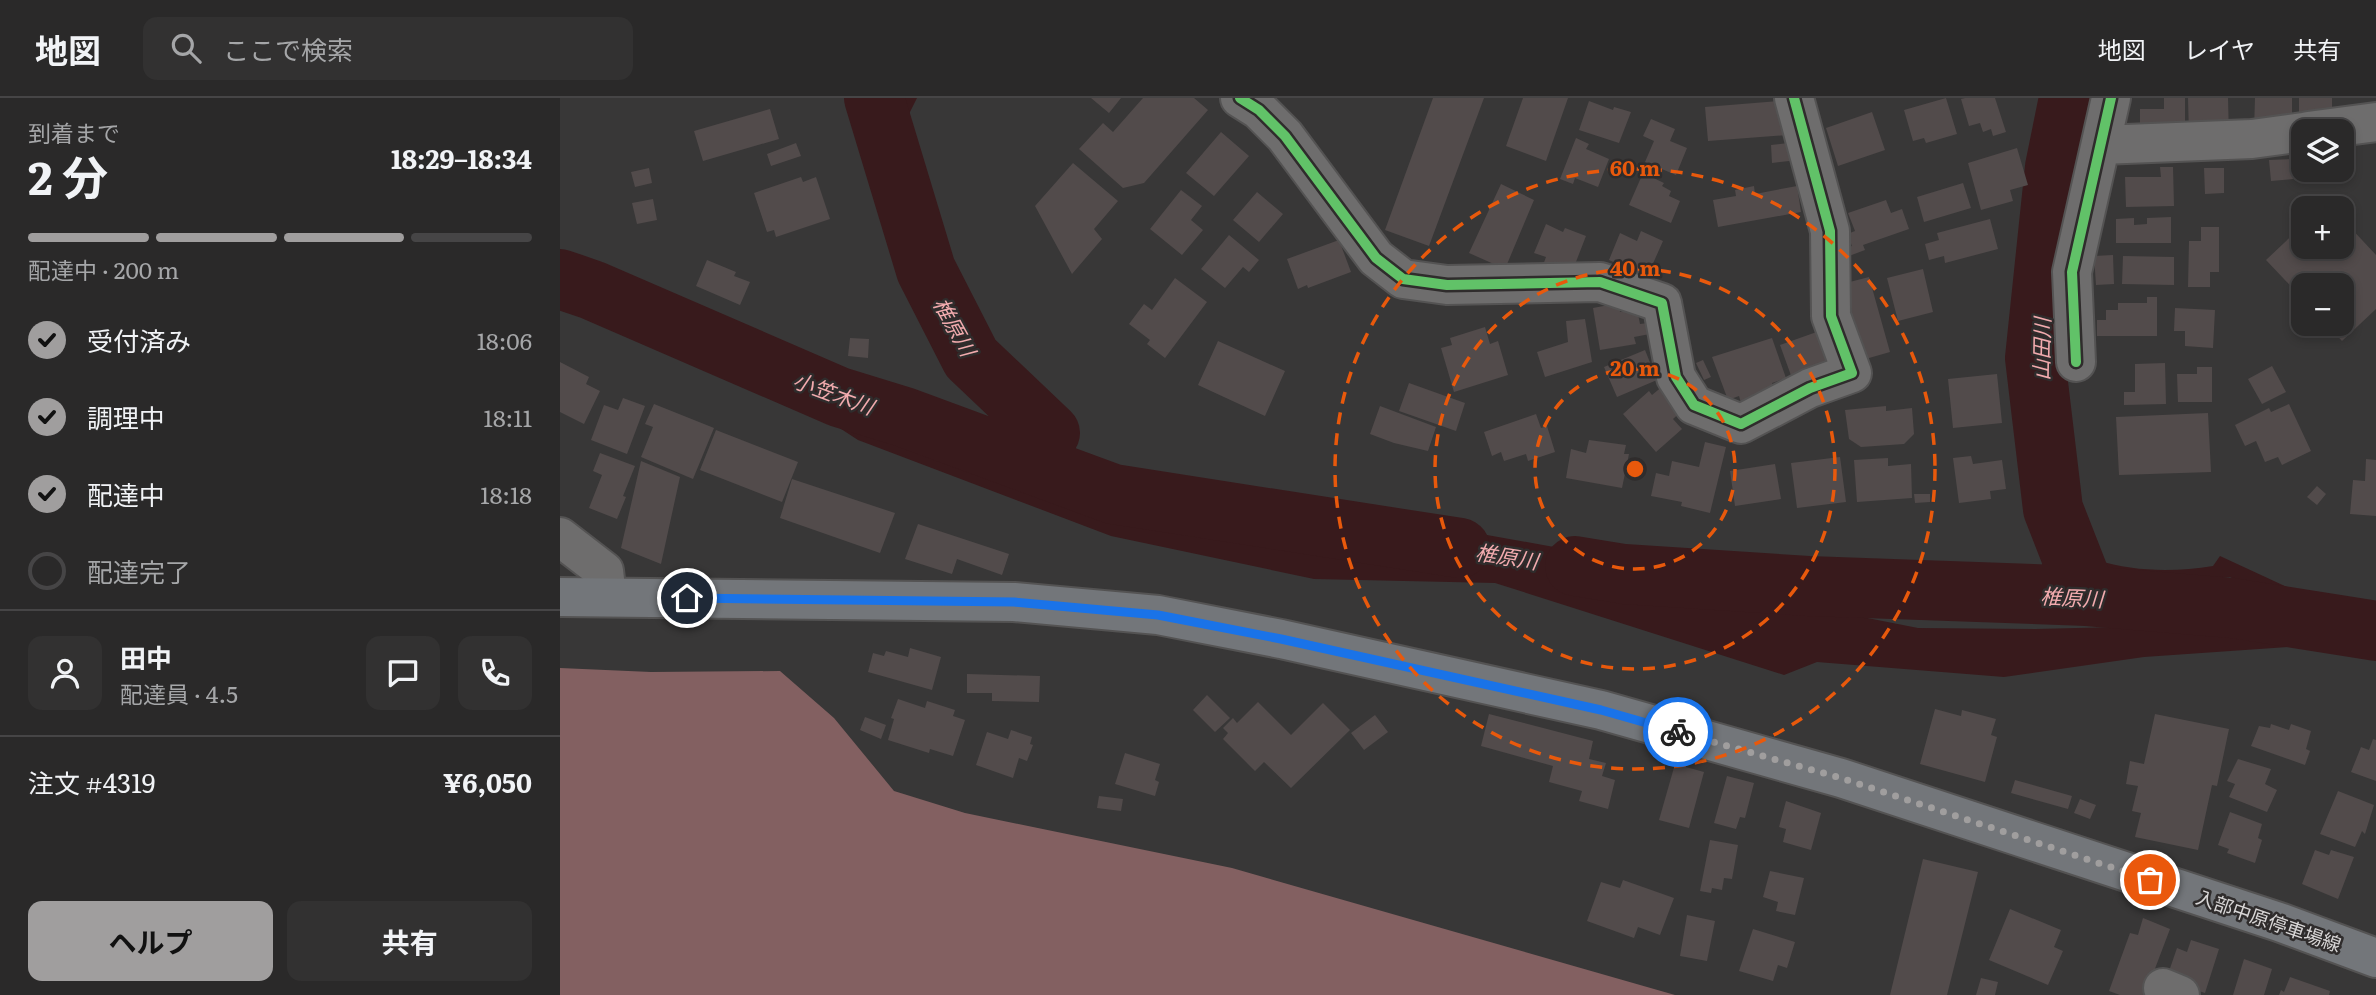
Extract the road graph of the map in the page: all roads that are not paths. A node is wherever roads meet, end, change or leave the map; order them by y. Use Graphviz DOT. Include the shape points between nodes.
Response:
graph roads {
  1 [pos="1240,98"];
  2 [pos="1794,98"];
  3 [pos="2111,98"];
  4 [pos="2366,114"];
  5 [pos="2349,119"];
  6 [pos="2291,134"];
  7 [pos="2101,145"];
  8 [pos="2076,362"];
  9 [pos="560,537"];
  10 [pos="560,597"];
  11 [pos="607,597"];
  12 [pos="2376,958"];
  1 -- 2 [label="street" via="1285,136 1376,258 1403,279 1447,285 1600,282 1662,303 1676,377 1693,405 1741,424 1810,388 1852,373 1831,316 1830,231"];
  3 -- 7 [label="street"];
  4 -- 5 [label="street"];
  6 -- 7 [label="street"];
  7 -- 8 [label="street" via="2072,272"];
  9 -- 11 [label="street" via="604,572"];
  10 -- 11 [label="main road, 入部中原停車場線"];
  11 -- 12 [label="main road, 入部中原停車場線" via="1014,602 1158,615 1281,639 1601,710 1841,778"];
}
